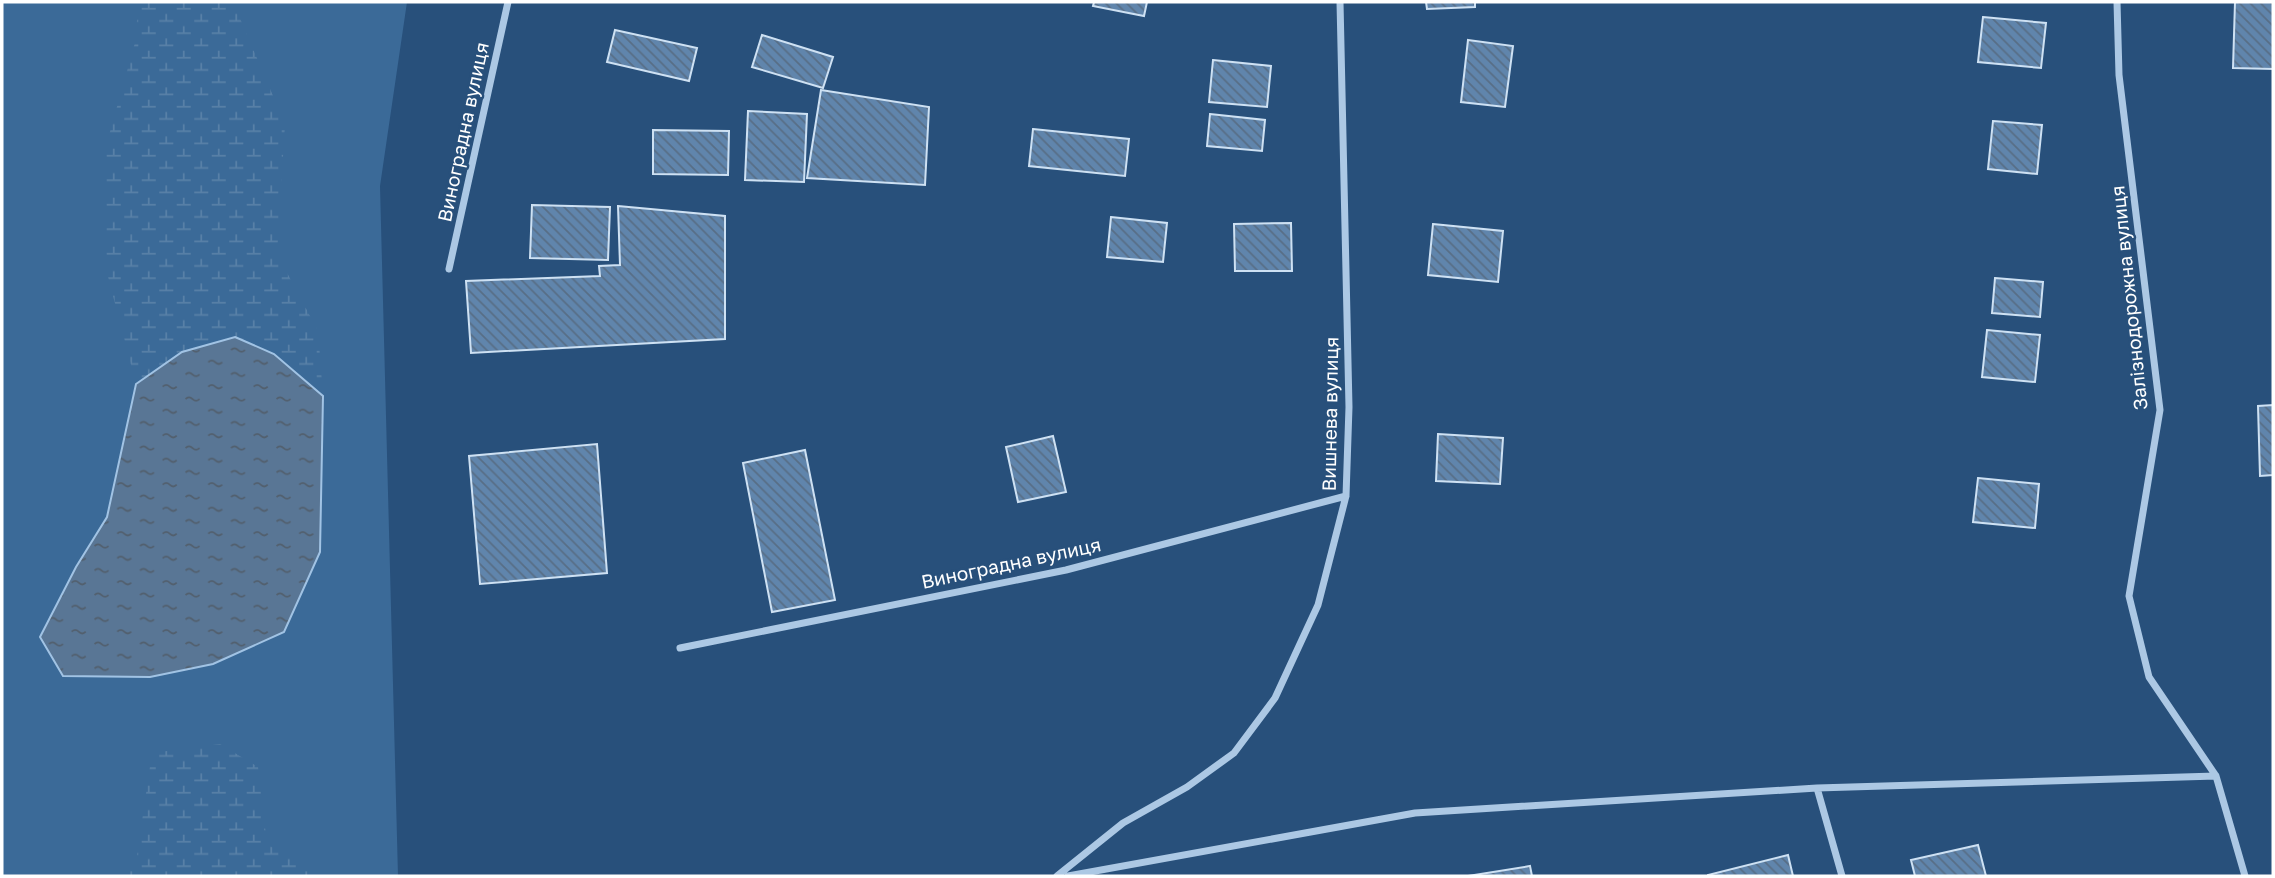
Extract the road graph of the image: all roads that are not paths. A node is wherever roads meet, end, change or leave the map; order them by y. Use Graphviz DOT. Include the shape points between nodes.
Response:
graph roads {
  1 [pos="508,2"];
  2 [pos="1340,2"];
  3 [pos="2117,2"];
  4 [pos="449,269"];
  5 [pos="1346,496"];
  6 [pos="680,648"];
  7 [pos="2216,776"];
  8 [pos="1817,789"];
  9 [pos="1057,876"];
  10 [pos="1068,876"];
  11 [pos="1842,876"];
  12 [pos="2245,876"];
  1 -- 4 [label="street, Виноградна вулиця"];
  2 -- 5 [label="street, Вишнева вулиця" via="1349,407"];
  3 -- 7 [label="street, Залізнодорожна вулиця" via="2119,75 2160,410 2129,596 2149,677"];
  5 -- 6 [label="street, Виноградна вулиця" via="1066,570"];
  5 -- 9 [label="street, Вишнева вулиця" via="1318,605 1275,698 1234,753 1187,787 1123,823"];
  7 -- 8 [label="street"];
  7 -- 12 [label="street, Залізнодорожна вулиця"];
  8 -- 10 [label="street" via="1415,813"];
  8 -- 11 [label="street"];
}
